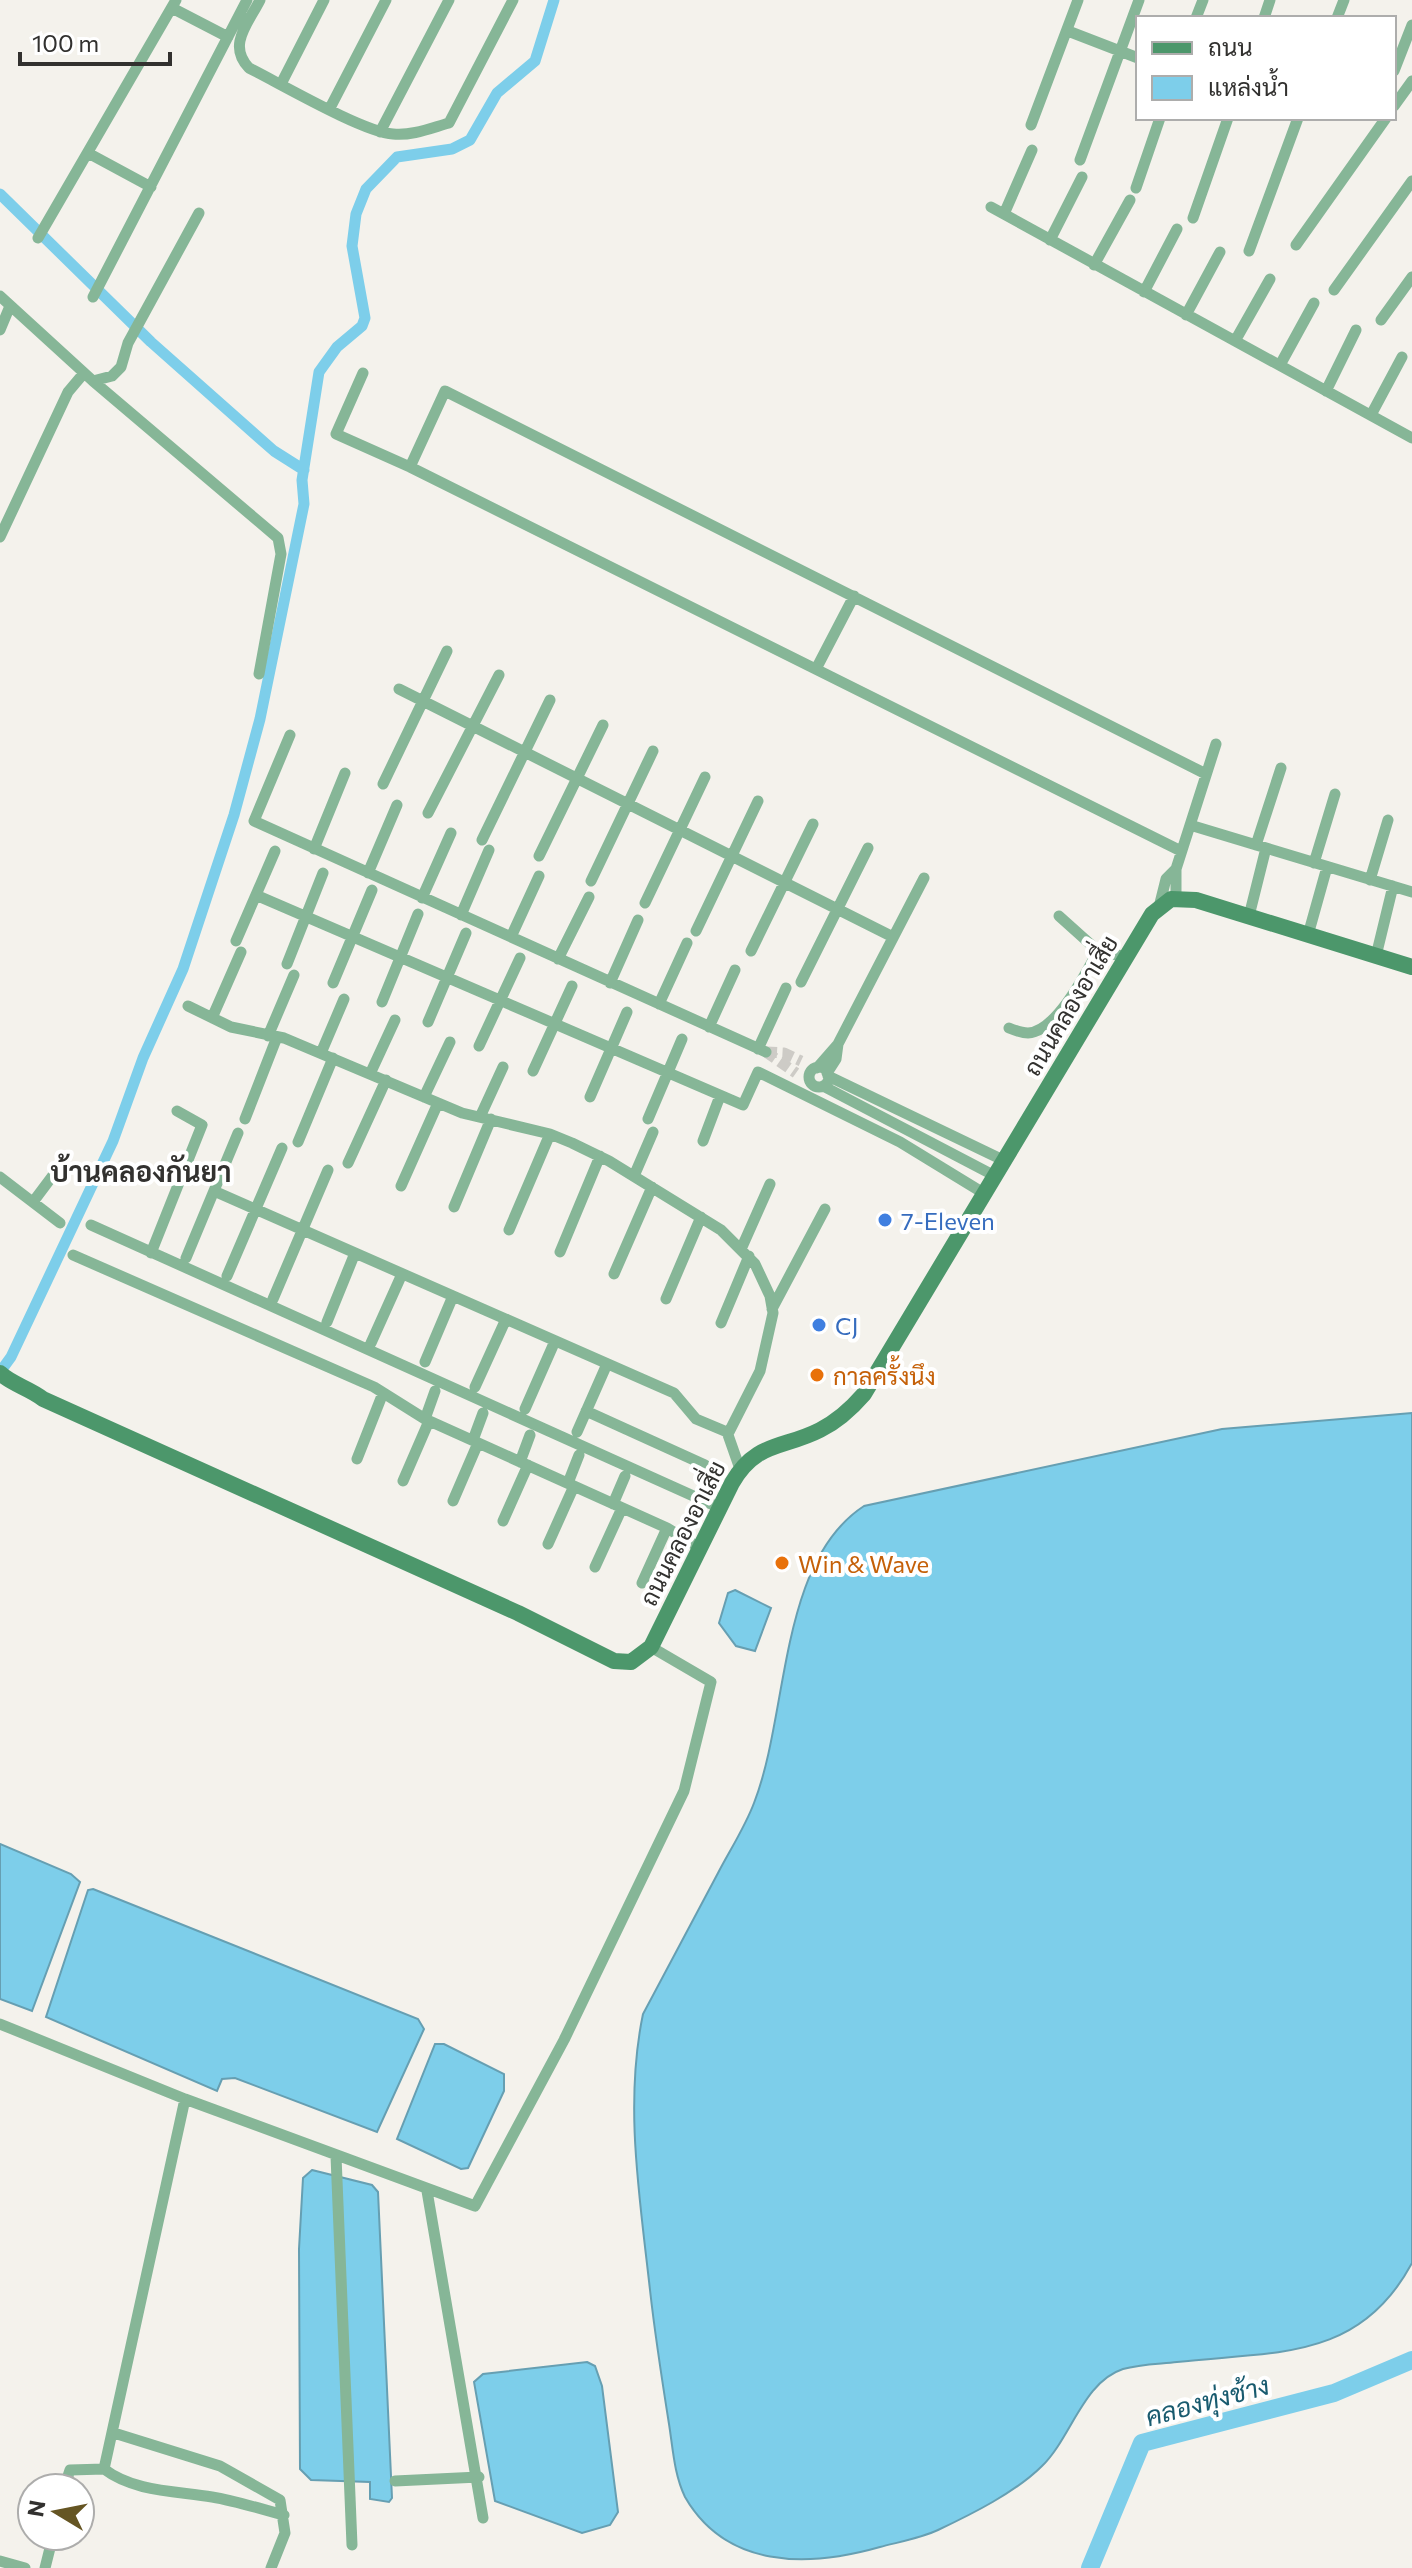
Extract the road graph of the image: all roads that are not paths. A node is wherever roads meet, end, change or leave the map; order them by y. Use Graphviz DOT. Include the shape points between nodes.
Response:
graph roads {
  1 [pos="247,0"];
  2 [pos="260,0"];
  3 [pos="324,0"];
  4 [pos="386,0"];
  5 [pos="449,0"];
  6 [pos="513,0"];
  7 [pos="1078,0"];
  8 [pos="1139,0"];
  9 [pos="174,4"];
  10 [pos="1412,25"];
  11 [pos="1068,31"];
  12 [pos="228,37"];
  13 [pos="1121,52"];
  14 [pos="1136,57"];
  15 [pos="1396,66"];
  16 [pos="1412,81"];
  17 [pos="281,84"];
  18 [pos="1396,103"];
  19 [pos="330,108"];
  20 [pos="1159,120"];
  21 [pos="1227,120"];
  22 [pos="1297,120"];
  23 [pos="1375,120"];
  24 [pos="1385,120"];
  25 [pos="1031,125"];
  26 [pos="380,132"];
  27 [pos="1032,150"];
  28 [pos="1363,151"];
  29 [pos="88,153"];
  30 [pos="1080,160"];
  31 [pos="1082,177"];
  32 [pos="1412,181"];
  33 [pos="151,187"];
  34 [pos="1136,188"];
  35 [pos="1130,200"];
  36 [pos="991,207"];
  37 [pos="199,213"];
  38 [pos="1004,214"];
  39 [pos="1193,218"];
  40 [pos="1177,229"];
  41 [pos="38,238"];
  42 [pos="1050,240"];
  43 [pos="1296,245"];
  44 [pos="1249,251"];
  45 [pos="1220,252"];
  46 [pos="1094,265"];
  47 [pos="1412,277"];
  48 [pos="1270,279"];
  49 [pos="1334,290"];
  50 [pos="1144,292"];
  51 [pos="0,296"];
  52 [pos="93,297"];
  53 [pos="1314,303"];
  54 [pos="10,306"];
  55 [pos="1186,315"];
  56 [pos="1381,320"];
  57 [pos="0,330"];
  58 [pos="1356,330"];
  59 [pos="1235,341"];
  60 [pos="1402,357"];
  61 [pos="1280,365"];
  62 [pos="363,373"];
  63 [pos="88,377"];
  64 [pos="1326,391"];
  65 [pos="1371,415"];
  66 [pos="1412,438"];
  67 [pos="410,467"];
  68 [pos="0,537"];
  69 [pos="854,596"];
  70 [pos="447,651"];
  71 [pos="816,669"];
  72 [pos="259,674"];
  73 [pos="499,675"];
  74 [pos="399,689"];
  75 [pos="550,700"];
  76 [pos="423,701"];
  77 [pos="603,725"];
  78 [pos="473,726"];
  79 [pos="290,735"];
  80 [pos="1216,744"];
  81 [pos="653,751"];
  82 [pos="524,752"];
  83 [pos="1281,768"];
  84 [pos="345,773"];
  85 [pos="1206,774"];
  86 [pos="705,777"];
  87 [pos="577,778"];
  88 [pos="383,784"];
  89 [pos="1335,794"];
  90 [pos="758,801"];
  91 [pos="628,804"];
  92 [pos="397,805"];
  93 [pos="428,813"];
  94 [pos="1388,820"];
  95 [pos="813,824"];
  96 [pos="1190,825"];
  97 [pos="678,829"];
  98 [pos="451,833"];
  99 [pos="1261,847"];
  100 [pos="868,848"];
  101 [pos="314,849"];
  102 [pos="275,851"];
  103 [pos="1181,851"];
  104 [pos="730,855"];
  105 [pos="539,856"];
  106 [pos="1314,863"];
  107 [pos="1327,867"];
  108 [pos="1176,869"];
  109 [pos="323,873"];
  110 [pos="368,873"];
  111 [pos="539,876"];
  112 [pos="924,878"];
  113 [pos="1370,880"];
  114 [pos="591,881"];
  115 [pos="783,882"];
  116 [pos="1393,886"];
  117 [pos="372,890"];
  118 [pos="1412,892"];
  119 [pos="256,895"];
  120 [pos="589,897"];
  121 [pos="422,898"];
  122 [pos="1176,899"];
  123 [pos="645,903"];
  124 [pos="1159,907"];
  125 [pos="836,908"];
  126 [pos="418,914"];
  127 [pos="306,915"];
  128 [pos="461,915"];
  129 [pos="1059,916"];
  130 [pos="1249,916"];
  131 [pos="638,920"];
  132 [pos="696,931"];
  133 [pos="466,933"];
  134 [pos="1308,935"];
  135 [pos="353,936"];
  136 [pos="511,937"];
  137 [pos="893,937"];
  138 [pos="687,943"];
  139 [pos="751,951"];
  140 [pos="1098,951"];
  141 [pos="1376,956"];
  142 [pos="401,957"];
  143 [pos="1127,957"];
  144 [pos="520,958"];
  145 [pos="558,959"];
  146 [pos="1412,967"];
  147 [pos="735,970"];
  148 [pos="447,977"];
  149 [pos="801,982"];
  150 [pos="333,983"];
  151 [pos="610,983"];
  152 [pos="572,986"];
  153 [pos="786,988"];
  154 [pos="344,999"];
  155 [pos="500,1000"];
  156 [pos="382,1002"];
  157 [pos="659,1004"];
  158 [pos="188,1006"];
  159 [pos="627,1012"];
  160 [pos="212,1018"];
  161 [pos="395,1020"];
  162 [pos="428,1022"];
  163 [pos="554,1024"];
  164 [pos="709,1027"];
  165 [pos="1009,1028"];
  166 [pos="273,1037"];
  167 [pos="682,1039"];
  168 [pos="450,1042"];
  169 [pos="479,1046"];
  170 [pos="611,1048"];
  171 [pos="321,1053"];
  172 [pos="333,1058"];
  173 [pos="503,1067"];
  174 [pos="798,1067"];
  175 [pos="533,1071"];
  176 [pos="668,1073"];
  177 [pos="370,1074"];
  178 [pos="820,1075"];
  179 [pos="386,1080"];
  180 [pos="720,1096"];
  181 [pos="424,1097"];
  182 [pos="590,1097"];
  183 [pos="438,1103"];
  184 [pos="177,1111"];
  185 [pos="486,1118"];
  186 [pos="245,1119"];
  187 [pos="648,1119"];
  188 [pos="653,1132"];
  189 [pos="238,1133"];
  190 [pos="550,1134"];
  191 [pos="703,1141"];
  192 [pos="298,1142"];
  193 [pos="282,1148"];
  194 [pos="600,1156"];
  195 [pos="1005,1161"];
  196 [pos="63,1162"];
  197 [pos="348,1163"];
  198 [pos="328,1170"];
  199 [pos="634,1176"];
  200 [pos="995,1176"];
  201 [pos="0,1177"];
  202 [pos="770,1184"];
  203 [pos="401,1186"];
  204 [pos="652,1187"];
  205 [pos="214,1191"];
  206 [pos="985,1194"];
  207 [pos="33,1202"];
  208 [pos="454,1207"];
  209 [pos="255,1209"];
  210 [pos="825,1209"];
  211 [pos="701,1217"];
  212 [pos="60,1223"];
  213 [pos="91,1225"];
  214 [pos="302,1229"];
  215 [pos="509,1230"];
  216 [pos="560,1252"];
  217 [pos="746,1252"];
  218 [pos="151,1253"];
  219 [pos="355,1253"];
  220 [pos="73,1255"];
  221 [pos="186,1258"];
  222 [pos="402,1274"];
  223 [pos="614,1274"];
  224 [pos="227,1276"];
  225 [pos="453,1296"];
  226 [pos="273,1299"];
  227 [pos="666,1299"];
  228 [pos="772,1309"];
  229 [pos="506,1319"];
  230 [pos="327,1322"];
  231 [pos="721,1323"];
  232 [pos="555,1341"];
  233 [pos="371,1343"];
  234 [pos="425,1362"];
  235 [pos="607,1364"];
  236 [pos="4,1377"];
  237 [pos="475,1387"];
  238 [pos="435,1391"];
  239 [pos="383,1393"];
  240 [pos="525,1409"];
  241 [pos="586,1411"];
  242 [pos="483,1413"];
  243 [pos="427,1420"];
  244 [pos="577,1432"];
  245 [pos="728,1434"];
  246 [pos="530,1435"];
  247 [pos="475,1442"];
  248 [pos="579,1455"];
  249 [pos="357,1459"];
  250 [pos="524,1464"];
  251 [pos="705,1465"];
  252 [pos="740,1469"];
  253 [pos="625,1476"];
  254 [pos="403,1481"];
  255 [pos="571,1485"];
  256 [pos="453,1501"];
  257 [pos="618,1506"];
  258 [pos="720,1508"];
  259 [pos="503,1521"];
  260 [pos="667,1528"];
  261 [pos="548,1544"];
  262 [pos="700,1548"];
  263 [pos="595,1567"];
  264 [pos="642,1583"];
  265 [pos="651,1647"];
  266 [pos="0,2024"];
  267 [pos="185,2099"];
  268 [pos="336,2156"];
  269 [pos="427,2191"];
  270 [pos="114,2433"];
  271 [pos="104,2469"];
  272 [pos="69,2472"];
  273 [pos="479,2477"];
  274 [pos="395,2481"];
  275 [pos="284,2515"];
  276 [pos="483,2518"];
  277 [pos="352,2545"];
  278 [pos="0,2561"];
  279 [pos="25,2568"];
  280 [pos="271,2568"];
  1 -- 12 [label="street"];
  2 -- 17 [label="street" via="237,44 238,53 249,68"];
  3 -- 17 [label="street"];
  4 -- 19 [label="street"];
  5 -- 26 [label="street"];
  6 -- 26 [label="street" via="449,123 419,132"];
  7 -- 11 [label="street"];
  8 -- 13 [label="street"];
  9 -- 12 [label="street"];
  9 -- 29 [label="street"];
  10 -- 15 [label="street"];
  11 -- 13 [label="street"];
  11 -- 25 [label="street"];
  12 -- 33 [label="street"];
  13 -- 14 [label="street"];
  13 -- 30 [label="street"];
  16 -- 18 [label="street"];
  17 -- 19 [label="street"];
  19 -- 26 [label="street"];
  20 -- 34 [label="street"];
  21 -- 39 [label="street"];
  22 -- 44 [label="street"];
  23 -- 28 [label="street"];
  24 -- 28 [label="street"];
  27 -- 38 [label="street"];
  28 -- 43 [label="street"];
  29 -- 33 [label="street"];
  29 -- 41 [label="street"];
  31 -- 42 [label="street"];
  32 -- 49 [label="street"];
  33 -- 52 [label="street"];
  35 -- 46 [label="street"];
  36 -- 38 [label="street"];
  37 -- 63 [label="street" via="128,343 121,367 112,376"];
  38 -- 42 [label="street"];
  40 -- 50 [label="street"];
  42 -- 46 [label="street"];
  45 -- 55 [label="street"];
  46 -- 50 [label="street"];
  47 -- 56 [label="street"];
  48 -- 59 [label="street"];
  50 -- 55 [label="street"];
  51 -- 54 [label="street"];
  53 -- 61 [label="street"];
  54 -- 57 [label="street"];
  54 -- 63 [label="street"];
  55 -- 59 [label="street"];
  58 -- 64 [label="street"];
  59 -- 61 [label="street"];
  60 -- 65 [label="street"];
  61 -- 64 [label="street"];
  62 -- 67 [label="street" via="336,434"];
  63 -- 68 [label="street" via="64,400"];
  63 -- 72 [label="street" via="278,538 281,554"];
  64 -- 65 [label="street"];
  65 -- 66 [label="street"];
  67 -- 69 [label="street" via="445,391"];
  67 -- 71 [label="street"];
  69 -- 71 [label="street"];
  69 -- 85 [label="street"];
  70 -- 76 [label="street"];
  71 -- 103 [label="street"];
  73 -- 78 [label="street"];
  74 -- 76 [label="street"];
  75 -- 82 [label="street"];
  76 -- 78 [label="street"];
  76 -- 88 [label="street"];
  77 -- 87 [label="street"];
  78 -- 82 [label="street"];
  78 -- 93 [label="street"];
  79 -- 101 [label="street" via="254,821"];
  80 -- 85 [label="street"];
  81 -- 91 [label="street"];
  82 -- 87 [label="street"];
  82 -- 128 [label="street"];
  83 -- 99 [label="street"];
  84 -- 101 [label="street"];
  85 -- 96 [label="street"];
  86 -- 97 [label="street"];
  87 -- 91 [label="street"];
  87 -- 105 [label="street"];
  89 -- 106 [label="street"];
  90 -- 104 [label="street"];
  91 -- 97 [label="street"];
  91 -- 114 [label="street"];
  92 -- 110 [label="street"];
  94 -- 113 [label="street"];
  95 -- 115 [label="street"];
  96 -- 99 [label="street"];
  96 -- 103 [label="street"];
  97 -- 104 [label="street"];
  97 -- 123 [label="street"];
  98 -- 121 [label="street"];
  99 -- 106 [label="street"];
  99 -- 130 [label="street"];
  100 -- 125 [label="street"];
  101 -- 110 [label="street"];
  102 -- 119 [label="street"];
  103 -- 108 [label="street"];
  104 -- 115 [label="street"];
  104 -- 132 [label="street"];
  106 -- 107 [label="street"];
  107 -- 113 [label="street"];
  107 -- 134 [label="street"];
  108 -- 122 [label="street"];
  108 -- 124 [label="street" via="1166,879"];
  109 -- 127 [label="street"];
  110 -- 121 [label="street"];
  111 -- 136 [label="street"];
  112 -- 137 [label="street"];
  113 -- 116 [label="street"];
  115 -- 125 [label="street"];
  115 -- 139 [label="street"];
  116 -- 118 [label="street"];
  116 -- 141 [label="street"];
  117 -- 135 [label="street"];
  119 -- 127 [label="street"];
  119 -- 160 [label="street"];
  120 -- 145 [label="street"];
  121 -- 128 [label="street"];
  122 -- 124 [label="street"];
  122 -- 130 [label="street"];
  124 -- 143 [label="street, ถนนคลองอาเสี่ย"];
  125 -- 137 [label="street"];
  125 -- 149 [label="street"];
  126 -- 142 [label="street"];
  127 -- 135 [label="street"];
  127 -- 166 [label="street"];
  128 -- 136 [label="street"];
  129 -- 140 [label="street"];
  130 -- 134 [label="street"];
  131 -- 151 [label="street"];
  133 -- 148 [label="street"];
  134 -- 141 [label="street"];
  135 -- 142 [label="street"];
  135 -- 150 [label="street"];
  136 -- 145 [label="street"];
  137 -- 178 [label="street"];
  138 -- 157 [label="street"];
  140 -- 143 [label="street"];
  140 -- 165 [label="street" via="1064,1007 1044,1027 1028,1033"];
  141 -- 146 [label="street"];
  142 -- 148 [label="street"];
  142 -- 156 [label="street"];
  143 -- 195 [label="street, ถนนคลองอาเสี่ย"];
  144 -- 155 [label="street"];
  145 -- 151 [label="street"];
  147 -- 164 [label="street"];
  148 -- 155 [label="street"];
  148 -- 162 [label="street"];
  151 -- 157 [label="street"];
  152 -- 163 [label="street"];
  153 -- 164 [label="street" via="762,1050"];
  154 -- 171 [label="street"];
  155 -- 163 [label="street"];
  155 -- 169 [label="street"];
  157 -- 164 [label="street"];
  158 -- 160 [label="street"];
  159 -- 170 [label="street"];
  160 -- 166 [label="street"];
  161 -- 177 [label="street"];
  163 -- 170 [label="street"];
  163 -- 175 [label="street"];
  166 -- 171 [label="street"];
  166 -- 186 [label="street"];
  167 -- 176 [label="street"];
  168 -- 181 [label="street"];
  170 -- 176 [label="street"];
  170 -- 182 [label="street"];
  171 -- 172 [label="street"];
  172 -- 177 [label="street"];
  172 -- 192 [label="street"];
  173 -- 185 [label="street"];
  174 -- 178 [label="street"];
  176 -- 180 [label="street"];
  176 -- 187 [label="street"];
  177 -- 179 [label="street"];
  178 -- 195 [label="street"];
  178 -- 200 [label="street"];
  179 -- 181 [label="street"];
  179 -- 197 [label="street"];
  180 -- 191 [label="street"];
  180 -- 206 [label="street" via="743,1105 758,1072 900,1142"];
  181 -- 183 [label="street"];
  183 -- 185 [label="street"];
  183 -- 203 [label="street"];
  184 -- 218 [label="street" via="202,1125"];
  185 -- 190 [label="street"];
  185 -- 208 [label="street"];
  188 -- 199 [label="street"];
  189 -- 205 [label="street"];
  190 -- 194 [label="street"];
  190 -- 215 [label="street"];
  193 -- 209 [label="street"];
  194 -- 199 [label="street"];
  194 -- 216 [label="street"];
  195 -- 200 [label="street, ถนนคลองอาเสี่ย"];
  196 -- 207 [label="street"];
  198 -- 214 [label="street"];
  199 -- 204 [label="street"];
  200 -- 206 [label="street, ถนนคลองอาเสี่ย"];
  201 -- 207 [label="street"];
  202 -- 217 [label="street"];
  204 -- 211 [label="street"];
  204 -- 223 [label="street"];
  205 -- 209 [label="street"];
  205 -- 221 [label="street"];
  206 -- 252 [label="street, ถนนคลองอาเสี่ย" via="848,1412 817,1432 758,1452"];
  207 -- 212 [label="street"];
  209 -- 214 [label="street"];
  209 -- 224 [label="street"];
  210 -- 228 [label="street"];
  211 -- 217 [label="street"];
  211 -- 227 [label="street"];
  213 -- 218 [label="street"];
  214 -- 219 [label="street"];
  214 -- 226 [label="street"];
  217 -- 228 [label="street" via="764,1281"];
  217 -- 231 [label="street"];
  218 -- 258 [label="street"];
  219 -- 222 [label="street"];
  219 -- 230 [label="street"];
  220 -- 239 [label="street"];
  222 -- 225 [label="street"];
  222 -- 233 [label="street"];
  225 -- 229 [label="street"];
  225 -- 234 [label="street"];
  228 -- 245 [label="street" via="760,1371"];
  229 -- 232 [label="street"];
  229 -- 237 [label="street"];
  232 -- 235 [label="street"];
  232 -- 240 [label="street"];
  235 -- 241 [label="street"];
  235 -- 245 [label="street" via="674,1393 696,1419"];
  236 -- 265 [label="street" via="614,1661 631,1662"];
  238 -- 243 [label="street"];
  239 -- 243 [label="street"];
  239 -- 249 [label="street"];
  241 -- 244 [label="street"];
  241 -- 251 [label="street"];
  242 -- 247 [label="street"];
  243 -- 247 [label="street"];
  243 -- 254 [label="street"];
  245 -- 252 [label="street"];
  246 -- 250 [label="street"];
  247 -- 250 [label="street"];
  247 -- 256 [label="street"];
  248 -- 255 [label="street"];
  250 -- 255 [label="street"];
  250 -- 259 [label="street"];
  252 -- 258 [label="street, ถนนคลองอาเสี่ย"];
  253 -- 257 [label="street"];
  255 -- 257 [label="street"];
  255 -- 261 [label="street"];
  257 -- 260 [label="street"];
  257 -- 263 [label="street"];
  258 -- 262 [label="street, ถนนคลองอาเสี่ย"];
  260 -- 262 [label="street"];
  260 -- 264 [label="street"];
  262 -- 265 [label="street, ถนนคลองอาเสี่ย"];
  265 -- 269 [label="street" via="711,1682 684,1791 481,2201 468,2207"];
  266 -- 267 [label="street"];
  267 -- 268 [label="street"];
  267 -- 270 [label="street"];
  268 -- 269 [label="street"];
  268 -- 277 [label="street"];
  269 -- 273 [label="street"];
  270 -- 271 [label="street"];
  270 -- 275 [label="street" via="230,2470 280,2500"];
  271 -- 272 [label="street"];
  271 -- 275 [label="street" via="180,2496 210,2497"];
  273 -- 274 [label="street"];
  273 -- 276 [label="street"];
  275 -- 280 [label="street" via="282,2543"];
  278 -- 279 [label="street"];
}
